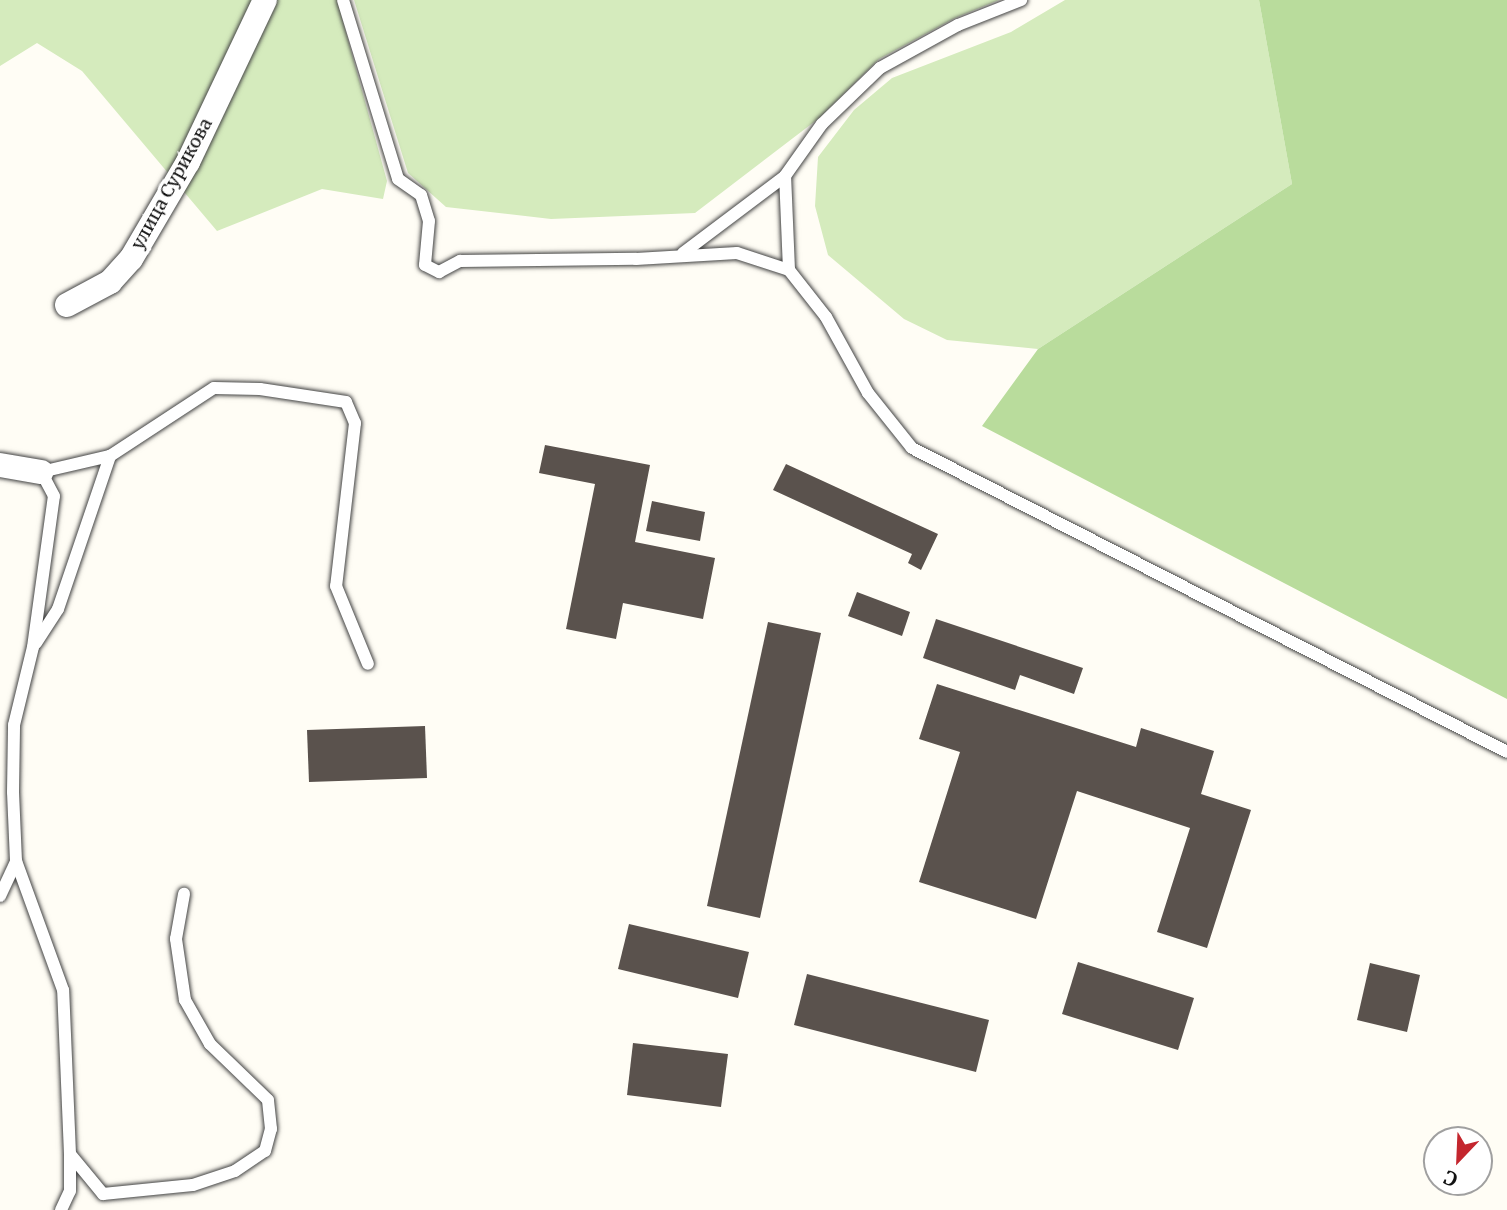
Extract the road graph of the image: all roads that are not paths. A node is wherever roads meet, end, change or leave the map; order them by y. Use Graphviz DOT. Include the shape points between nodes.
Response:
graph roads {
  1 [pos="265,0"];
  2 [pos="344,0"];
  3 [pos="1021,0"];
  4 [pos="785,176"];
  5 [pos="683,253"];
  6 [pos="789,270"];
  7 [pos="67,305"];
  8 [pos="110,456"];
  9 [pos="0,465"];
  10 [pos="41,472"];
  11 [pos="33,647"];
  12 [pos="368,664"];
  13 [pos="1507,752"];
  14 [pos="16,861"];
  15 [pos="184,894"];
  16 [pos="0,895"];
  17 [pos="70,1154"];
  18 [pos="61,1210"];
  1 -- 7 [label="street, улица Сурикова" via="188,162 131,259 110,282"];
  2 -- 5 [label="lane" via="398,179 421,195 429,221 425,265 439,272 460,261 636,259"];
  3 -- 4 [label="lane" via="958,25 880,68 822,124"];
  4 -- 5 [label="lane"];
  4 -- 6 [label="lane"];
  5 -- 6 [label="lane" via="737,253"];
  6 -- 13 [label="lane" via="826,317 868,393 912,448"];
  8 -- 10 [label="lane"];
  8 -- 11 [label="lane" via="58,610"];
  8 -- 12 [label="lane" via="214,388 260,389 346,402 355,423 336,586"];
  9 -- 10 [label="street"];
  10 -- 11 [label="lane" via="54,496"];
  11 -- 14 [label="lane" via="14,725"];
  14 -- 16 [label="lane"];
  14 -- 17 [label="lane" via="63,990"];
  15 -- 17 [label="lane" via="176,939 185,1000 210,1044 268,1100 271,1129 265,1151 236,1171 193,1185 103,1194"];
  17 -- 18 [label="lane" via="70,1191"];
}
